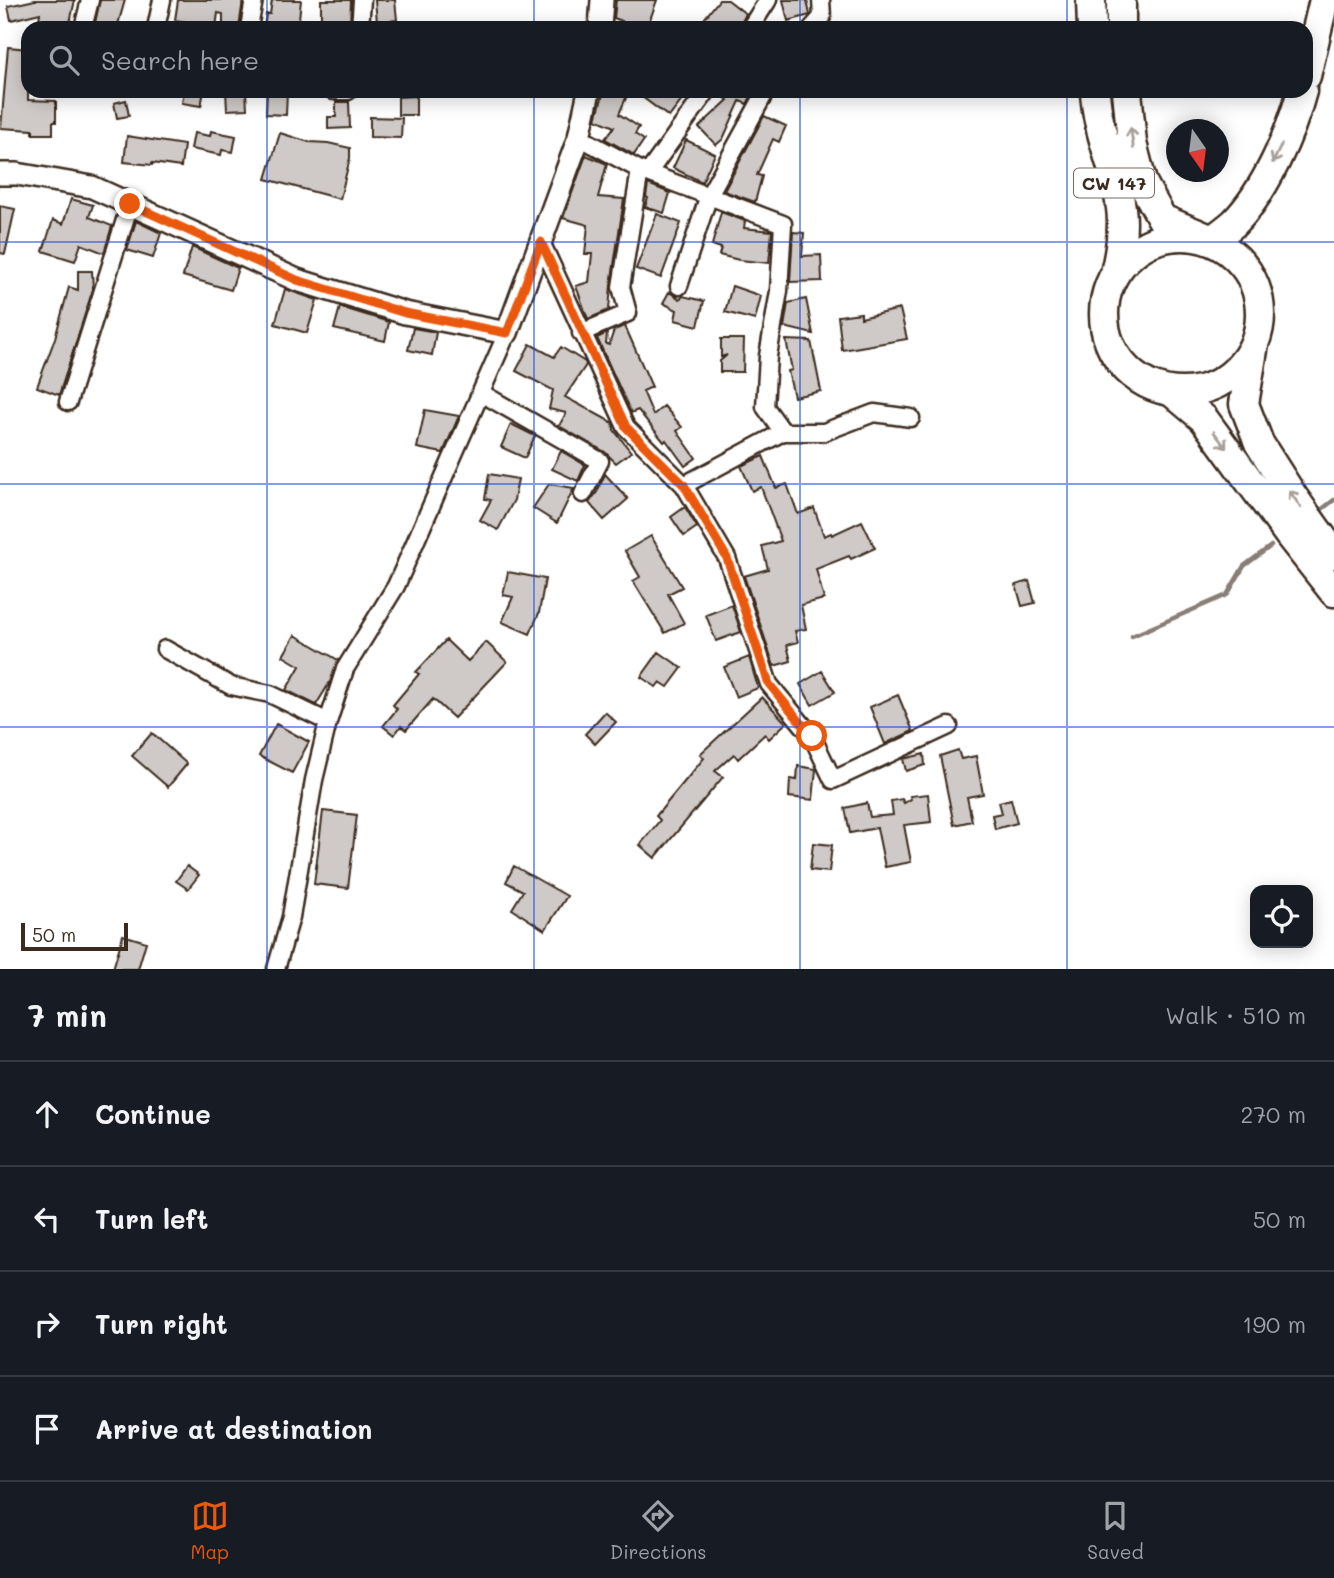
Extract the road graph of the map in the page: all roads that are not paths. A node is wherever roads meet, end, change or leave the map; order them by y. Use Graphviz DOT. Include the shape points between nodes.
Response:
graph roads {
  1 [pos="90,0"];
  2 [pos="162,0"];
  3 [pos="254,0"];
  4 [pos="362,0"];
  5 [pos="601,0"];
  6 [pos="768,0"];
  7 [pos="821,0"];
  8 [pos="1091,0"];
  9 [pos="1121,0"];
  10 [pos="1324,0"];
  11 [pos="85,21"];
  12 [pos="158,21"];
  13 [pos="250,21"];
  14 [pos="360,21"];
  15 [pos="600,21"];
  16 [pos="754,21"];
  17 [pos="818,21"];
  18 [pos="1092,21"];
  19 [pos="1121,21"];
  20 [pos="1313,46"];
  21 [pos="587,98"];
  22 [pos="702,98"];
  23 [pos="762,98"];
  24 [pos="1095,98"];
  25 [pos="1128,98"];
  26 [pos="1299,98"];
  27 [pos="579,137"];
  28 [pos="644,172"];
  29 [pos="0,174"];
  30 [pos="709,195"];
  31 [pos="130,204"];
  32 [pos="1212,240"];
  33 [pos="541,242"];
  34 [pos="1115,275"];
  35 [pos="679,286"];
  36 [pos="507,333"];
  37 [pos="581,333"];
  38 [pos="1253,349"];
  39 [pos="1172,392"];
  40 [pos="481,393"];
  41 [pos="68,402"];
  42 [pos="911,418"];
  43 [pos="783,432"];
  44 [pos="684,485"];
  45 [pos="583,494"];
  46 [pos="1334,554"];
  47 [pos="1334,592"];
  48 [pos="165,649"];
  49 [pos="328,722"];
  50 [pos="948,726"];
  51 [pos="276,969"];
  1 -- 11 [label="street"];
  2 -- 12 [label="street"];
  3 -- 13 [label="street"];
  4 -- 14 [label="street"];
  5 -- 15 [label="street"];
  6 -- 16 [label="street"];
  7 -- 17 [label="street"];
  8 -- 18 [label="highway"];
  9 -- 19 [label="highway"];
  10 -- 20 [label="highway"];
  21 -- 27 [label="street"];
  22 -- 28 [label="street"];
  23 -- 30 [label="street"];
  24 -- 34 [label="highway, CW 147" via="1121,208 1121,249"];
  32 -- 25 [label="highway, CW 147, one-way" via="1162,219 1142,182"];
  26 -- 32 [label="highway, one-way" via="1279,153 1256,194"];
  27 -- 28 [label="street"];
  27 -- 33 [label="street"];
  28 -- 30 [label="street"];
  28 -- 37 [label="street" via="621,287 628,313"];
  29 -- 31 [label="street" via="92,187"];
  30 -- 35 [label="street"];
  30 -- 43 [label="street" via="783,224 765,407"];
  31 -- 36 [label="street" via="297,280 405,313"];
  31 -- 41 [label="street"];
  32 -- 34 [label="highway" via="1166,236 1127,257"];
  32 -- 38 [label="highway" via="1250,274 1259,299 1260,325"];
  33 -- 36 [label="street"];
  33 -- 37 [label="street"];
  34 -- 39 [label="highway" via="1106,298 1104,322 1110,345 1123,366 1142,382"];
  36 -- 40 [label="street"];
  37 -- 44 [label="street" via="626,427"];
  38 -- 39 [label="highway" via="1219,384"];
  46 -- 38 [label="highway, one-way" via="1259,443 1244,404"];
  39 -- 47 [label="highway, one-way" via="1205,419"];
  40 -- 45 [label="street" via="600,461"];
  40 -- 49 [label="street" via="396,586 345,669"];
  42 -- 43 [label="street" via="874,413 824,432"];
  43 -- 44 [label="street"];
  44 -- 50 [label="street" via="727,558 769,684 812,736 833,780"];
  48 -- 49 [label="street" via="231,686 270,694"];
  49 -- 51 [label="street" via="291,916"];
}
